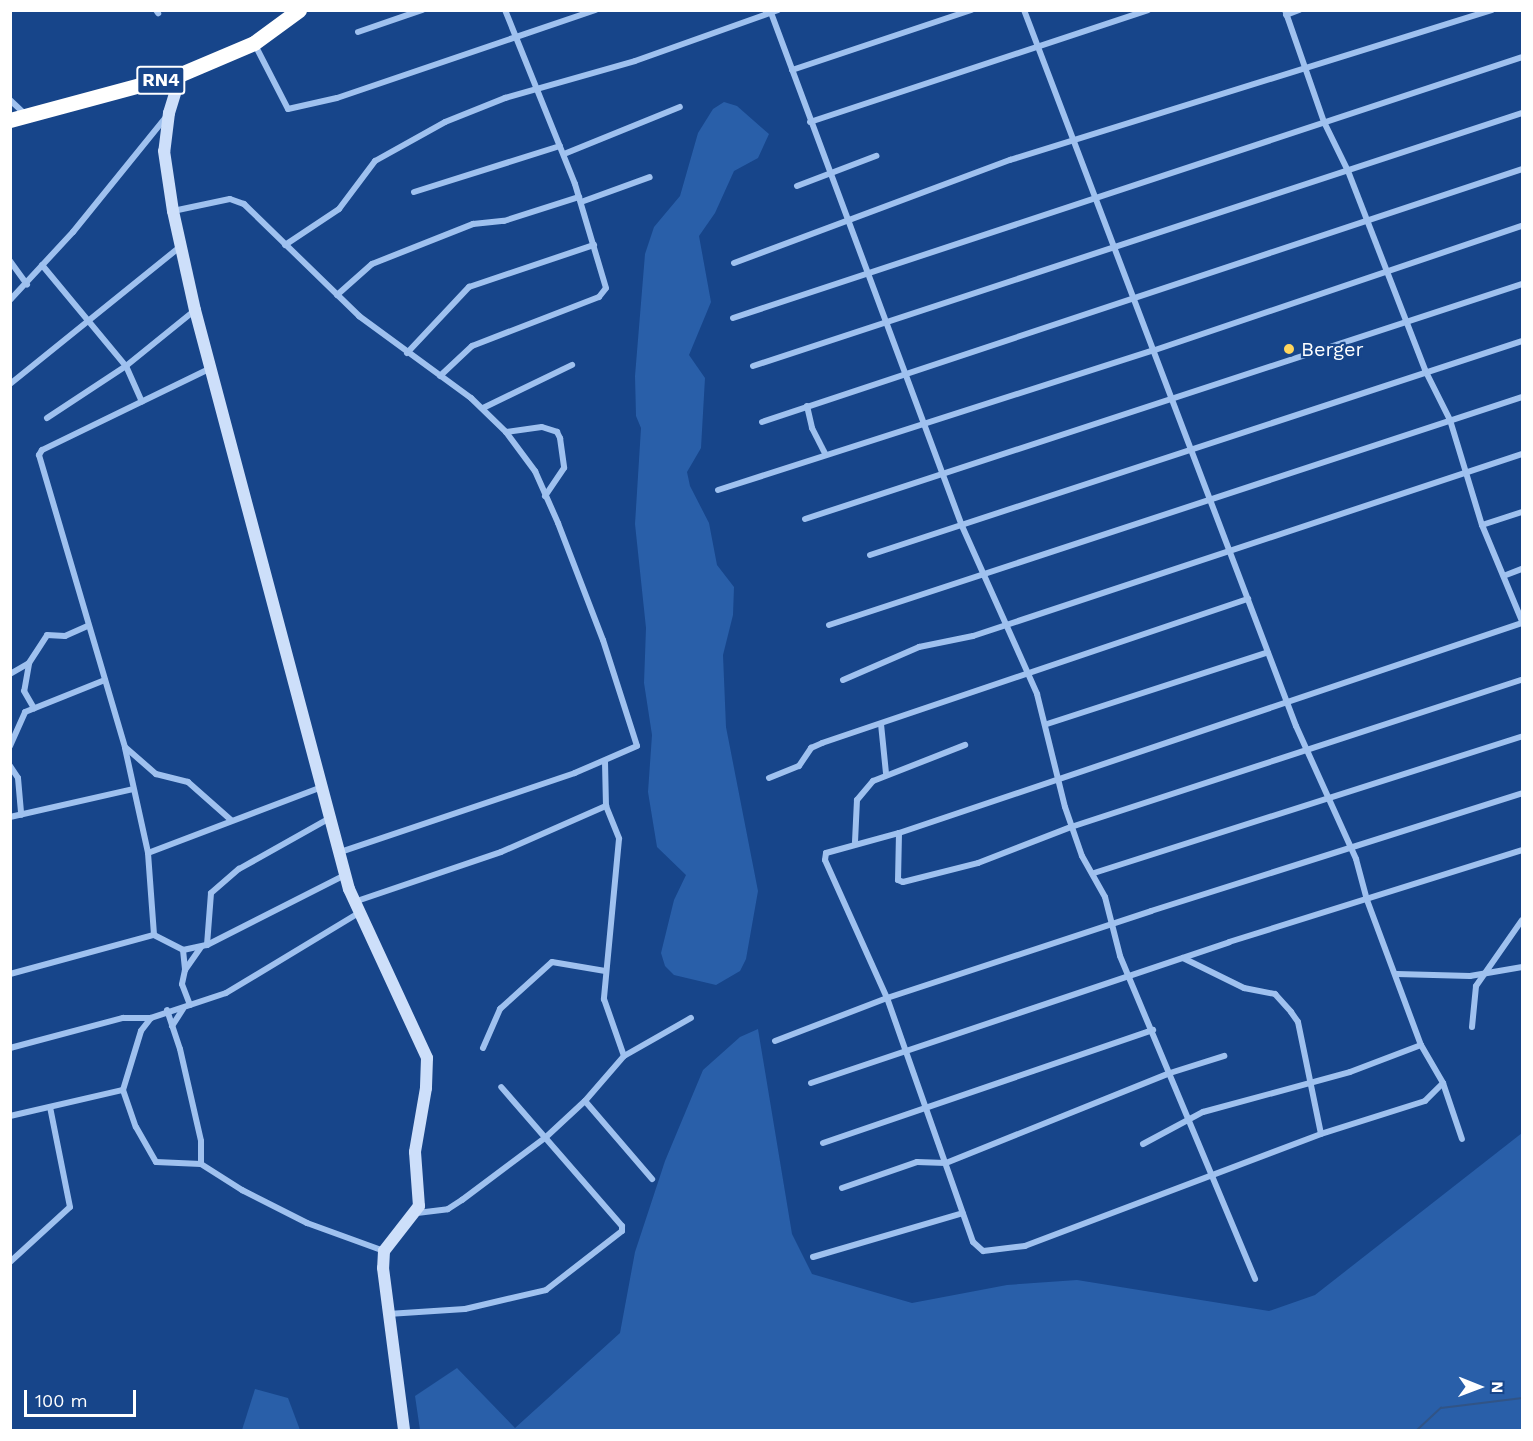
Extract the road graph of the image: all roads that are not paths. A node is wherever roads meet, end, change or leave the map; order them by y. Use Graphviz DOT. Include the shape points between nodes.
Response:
graph roads {
  1 [pos="299,10"];
  2 [pos="422,10"];
  3 [pos="505,10"];
  4 [pos="595,10"];
  5 [pos="971,10"];
  6 [pos="1023,10"];
  7 [pos="1148,10"];
  8 [pos="1299,10"];
  9 [pos="1492,10"];
  10 [pos="773,11"];
  11 [pos="1286,13"];
  12 [pos="358,32"];
  13 [pos="516,38"];
  14 [pos="254,44"];
  15 [pos="1037,47"];
  16 [pos="1522,57"];
  17 [pos="792,70"];
  18 [pos="1304,71"];
  19 [pos="181,74"];
  20 [pos="537,90"];
  21 [pos="10,100"];
  22 [pos="680,107"];
  23 [pos="169,113"];
  24 [pos="1522,113"];
  25 [pos="26,114"];
  26 [pos="10,120"];
  27 [pos="810,122"];
  28 [pos="1324,122"];
  29 [pos="1072,140"];
  30 [pos="560,146"];
  31 [pos="564,154"];
  32 [pos="876,156"];
  33 [pos="1522,169"];
  34 [pos="1348,171"];
  35 [pos="829,172"];
  36 [pos="650,177"];
  37 [pos="797,186"];
  38 [pos="414,192"];
  39 [pos="1094,198"];
  40 [pos="580,199"];
  41 [pos="172,211"];
  42 [pos="1368,220"];
  43 [pos="847,223"];
  44 [pos="1522,226"];
  45 [pos="285,244"];
  46 [pos="594,245"];
  47 [pos="180,247"];
  48 [pos="1113,248"];
  49 [pos="10,261"];
  50 [pos="734,263"];
  51 [pos="42,265"];
  52 [pos="1386,270"];
  53 [pos="866,275"];
  54 [pos="27,284"];
  55 [pos="1522,284"];
  56 [pos="337,295"];
  57 [pos="1132,297"];
  58 [pos="10,300"];
  59 [pos="195,310"];
  60 [pos="733,318"];
  61 [pos="88,322"];
  62 [pos="1405,323"];
  63 [pos="884,325"];
  64 [pos="1522,341"];
  65 [pos="1152,351"];
  66 [pos="407,353"];
  67 [pos="572,365"];
  68 [pos="126,366"];
  69 [pos="753,366"];
  70 [pos="211,367"];
  71 [pos="1425,370"];
  72 [pos="903,373"];
  73 [pos="440,376"];
  74 [pos="10,384"];
  75 [pos="1172,398"];
  76 [pos="1522,398"];
  77 [pos="142,402"];
  78 [pos="807,406"];
  79 [pos="483,408"];
  80 [pos="47,418"];
  81 [pos="1450,420"];
  82 [pos="762,422"];
  83 [pos="922,424"];
  84 [pos="506,432"];
  85 [pos="1191,449"];
  86 [pos="1522,454"];
  87 [pos="826,456"];
  88 [pos="1466,472"];
  89 [pos="942,476"];
  90 [pos="718,490"];
  91 [pos="544,496"];
  92 [pos="1211,501"];
  93 [pos="1522,512"];
  94 [pos="805,519"];
  95 [pos="1482,525"];
  96 [pos="962,526"];
  97 [pos="1229,552"];
  98 [pos="870,555"];
  99 [pos="1522,569"];
  100 [pos="983,575"];
  101 [pos="1506,575"];
  102 [pos="1248,600"];
  103 [pos="1522,622"];
  104 [pos="829,625"];
  105 [pos="1005,625"];
  106 [pos="87,626"];
  107 [pos="1268,652"];
  108 [pos="29,663"];
  109 [pos="10,674"];
  110 [pos="1025,674"];
  111 [pos="105,680"];
  112 [pos="843,680"];
  113 [pos="1522,680"];
  114 [pos="1287,702"];
  115 [pos="34,708"];
  116 [pos="881,724"];
  117 [pos="1047,724"];
  118 [pos="1522,736"];
  119 [pos="965,745"];
  120 [pos="10,746"];
  121 [pos="125,747"];
  122 [pos="1307,753"];
  123 [pos="605,762"];
  124 [pos="10,766"];
  125 [pos="886,773"];
  126 [pos="769,778"];
  127 [pos="1057,779"];
  128 [pos="322,787"];
  129 [pos="133,789"];
  130 [pos="1522,793"];
  131 [pos="1330,800"];
  132 [pos="606,806"];
  133 [pos="21,814"];
  134 [pos="10,817"];
  135 [pos="330,818"];
  136 [pos="231,820"];
  137 [pos="1071,827"];
  138 [pos="899,833"];
  139 [pos="855,842"];
  140 [pos="1350,848"];
  141 [pos="1522,850"];
  142 [pos="339,852"];
  143 [pos="148,853"];
  144 [pos="1094,873"];
  145 [pos="345,874"];
  146 [pos="1367,900"];
  147 [pos="356,908"];
  148 [pos="1522,920"];
  149 [pos="1114,925"];
  150 [pos="154,935"];
  151 [pos="204,946"];
  152 [pos="183,950"];
  153 [pos="1183,958"];
  154 [pos="1522,967"];
  155 [pos="185,970"];
  156 [pos="605,971"];
  157 [pos="10,974"];
  158 [pos="1397,974"];
  159 [pos="1485,974"];
  160 [pos="1130,977"];
  161 [pos="887,998"];
  162 [pos="186,1007"];
  163 [pos="167,1010"];
  164 [pos="134,1016"];
  165 [pos="151,1018"];
  166 [pos="691,1018"];
  167 [pos="172,1026"];
  168 [pos="1472,1027"];
  169 [pos="141,1030"];
  170 [pos="1153,1030"];
  171 [pos="775,1041"];
  172 [pos="1421,1045"];
  173 [pos="483,1047"];
  174 [pos="10,1048"];
  175 [pos="907,1051"];
  176 [pos="624,1056"];
  177 [pos="1224,1056"];
  178 [pos="1170,1073"];
  179 [pos="1312,1082"];
  180 [pos="811,1083"];
  181 [pos="1443,1083"];
  182 [pos="501,1087"];
  183 [pos="123,1090"];
  184 [pos="585,1101"];
  185 [pos="926,1105"];
  186 [pos="50,1107"];
  187 [pos="10,1116"];
  188 [pos="1190,1117"];
  189 [pos="1321,1134"];
  190 [pos="545,1138"];
  191 [pos="1462,1139"];
  192 [pos="822,1143"];
  193 [pos="1143,1144"];
  194 [pos="946,1163"];
  195 [pos="201,1164"];
  196 [pos="1212,1173"];
  197 [pos="652,1179"];
  198 [pos="842,1188"];
  199 [pos="417,1213"];
  200 [pos="963,1213"];
  201 [pos="384,1251"];
  202 [pos="813,1257"];
  203 [pos="10,1262"];
  204 [pos="1255,1279"];
  205 [pos="386,1314"];
  206 [pos="404,1431"];
  1 -- 14 [label="highway, RN4"];
  2 -- 12 [label="street"];
  3 -- 13 [label="street"];
  4 -- 13 [label="street"];
  5 -- 17 [label="street"];
  6 -- 15 [label="street"];
  7 -- 15 [label="street"];
  8 -- 11 [label="street"];
  9 -- 18 [label="street"];
  10 -- 17 [label="street"];
  10 -- 20 [label="street" via="688,43"];
  11 -- 18 [label="street"];
  13 -- 14 [label="street" via="337,98 288,109"];
  13 -- 20 [label="street"];
  14 -- 19 [label="highway, RN4"];
  15 -- 27 [label="street"];
  15 -- 29 [label="street"];
  16 -- 28 [label="street"];
  17 -- 27 [label="street"];
  18 -- 28 [label="street"];
  18 -- 29 [label="street"];
  19 -- 23 [label="street"];
  19 -- 25 [label="highway, RN4"];
  20 -- 30 [label="street"];
  20 -- 45 [label="street" via="445,122 396,146 369,166 332,216"];
  21 -- 25 [label="street"];
  22 -- 31 [label="street"];
  23 -- 41 [label="street" via="164,151"];
  23 -- 51 [label="street"];
  24 -- 34 [label="street"];
  25 -- 26 [label="highway, RN4"];
  27 -- 35 [label="street"];
  28 -- 34 [label="street"];
  28 -- 39 [label="street"];
  29 -- 39 [label="street"];
  29 -- 43 [label="street"];
  30 -- 31 [label="street"];
  30 -- 38 [label="street"];
  31 -- 40 [label="street"];
  32 -- 35 [label="street"];
  33 -- 42 [label="street"];
  34 -- 42 [label="street"];
  34 -- 48 [label="street"];
  35 -- 37 [label="street"];
  35 -- 43 [label="street"];
  36 -- 40 [label="street"];
  39 -- 48 [label="street"];
  39 -- 53 [label="street"];
  40 -- 46 [label="street"];
  40 -- 56 [label="street" via="504,221 465,227 442,240 372,264"];
  41 -- 45 [label="street" via="230,199 244,204"];
  41 -- 47 [label="street"];
  42 -- 52 [label="street"];
  42 -- 57 [label="street"];
  43 -- 50 [label="street"];
  43 -- 53 [label="street"];
  44 -- 52 [label="street"];
  45 -- 56 [label="street"];
  46 -- 66 [label="street" via="470,287"];
  46 -- 73 [label="street" via="606,278 606,288 599,297 472,346"];
  47 -- 59 [label="street"];
  47 -- 61 [label="street"];
  48 -- 57 [label="street"];
  48 -- 63 [label="street"];
  49 -- 54 [label="street"];
  51 -- 54 [label="street"];
  51 -- 61 [label="street"];
  52 -- 62 [label="street"];
  52 -- 65 [label="street"];
  53 -- 60 [label="street"];
  53 -- 63 [label="street"];
  54 -- 58 [label="street"];
  55 -- 62 [label="street"];
  56 -- 66 [label="street"];
  57 -- 65 [label="street"];
  57 -- 72 [label="street"];
  59 -- 68 [label="street"];
  59 -- 70 [label="street"];
  61 -- 68 [label="street"];
  61 -- 74 [label="street"];
  62 -- 71 [label="street"];
  62 -- 75 [label="street"];
  63 -- 69 [label="street"];
  63 -- 72 [label="street"];
  64 -- 71 [label="street"];
  65 -- 75 [label="street"];
  65 -- 83 [label="street"];
  66 -- 73 [label="street"];
  67 -- 79 [label="street"];
  68 -- 77 [label="street"];
  68 -- 80 [label="street"];
  70 -- 77 [label="street"];
  70 -- 128 [label="street"];
  71 -- 81 [label="street"];
  71 -- 85 [label="street"];
  72 -- 78 [label="street"];
  72 -- 83 [label="street"];
  73 -- 79 [label="street"];
  75 -- 85 [label="street"];
  75 -- 89 [label="street"];
  76 -- 81 [label="street"];
  77 -- 106 [label="street" via="39,451"];
  78 -- 82 [label="street"];
  78 -- 87 [label="street" via="812,428"];
  79 -- 84 [label="street"];
  81 -- 88 [label="street"];
  81 -- 92 [label="street"];
  83 -- 87 [label="street"];
  83 -- 89 [label="street"];
  84 -- 91 [label="street" via="535,471"];
  84 -- 91 [label="street" via="542,427 556,432 560,438 564,468"];
  85 -- 92 [label="street"];
  85 -- 96 [label="street"];
  86 -- 88 [label="street"];
  87 -- 90 [label="street"];
  88 -- 95 [label="street"];
  88 -- 97 [label="street"];
  89 -- 94 [label="street"];
  89 -- 96 [label="street"];
  91 -- 123 [label="street" via="590,603 637,746"];
  92 -- 97 [label="street"];
  92 -- 100 [label="street"];
  93 -- 95 [label="street"];
  95 -- 101 [label="street"];
  96 -- 98 [label="street"];
  96 -- 100 [label="street"];
  97 -- 102 [label="street"];
  97 -- 105 [label="street"];
  99 -- 101 [label="street"];
  100 -- 104 [label="street"];
  100 -- 105 [label="street"];
  101 -- 103 [label="street"];
  102 -- 107 [label="street"];
  102 -- 110 [label="street"];
  103 -- 114 [label="street"];
  105 -- 110 [label="street"];
  105 -- 112 [label="street" via="918,647"];
  106 -- 108 [label="street" via="65,636 47,634"];
  106 -- 111 [label="street"];
  107 -- 114 [label="street"];
  107 -- 117 [label="street"];
  108 -- 109 [label="street"];
  108 -- 115 [label="street" via="24,692"];
  110 -- 116 [label="street"];
  110 -- 117 [label="street"];
  111 -- 115 [label="street"];
  111 -- 121 [label="street"];
  113 -- 122 [label="street"];
  114 -- 122 [label="street"];
  114 -- 127 [label="street"];
  115 -- 120 [label="street" via="20,719"];
  116 -- 125 [label="street"];
  116 -- 126 [label="street" via="811,747 800,766"];
  117 -- 127 [label="street"];
  118 -- 131 [label="street"];
  119 -- 125 [label="street"];
  121 -- 129 [label="street"];
  121 -- 136 [label="street" via="156,774 188,782"];
  122 -- 131 [label="street"];
  122 -- 137 [label="street"];
  123 -- 132 [label="street"];
  123 -- 142 [label="street"];
  124 -- 133 [label="street" via="18,778"];
  125 -- 139 [label="street" via="873,781 857,800"];
  127 -- 137 [label="street"];
  127 -- 138 [label="street"];
  128 -- 135 [label="street"];
  128 -- 136 [label="street"];
  129 -- 133 [label="street"];
  129 -- 143 [label="street"];
  130 -- 140 [label="street"];
  131 -- 140 [label="street"];
  131 -- 144 [label="street"];
  132 -- 147 [label="street"];
  132 -- 156 [label="street" via="619,839"];
  133 -- 134 [label="street"];
  135 -- 142 [label="street"];
  135 -- 151 [label="street" via="239,868 211,893"];
  136 -- 143 [label="street"];
  137 -- 138 [label="street" via="978,863 903,882 898,880"];
  137 -- 144 [label="street" via="1082,856"];
  138 -- 139 [label="street"];
  139 -- 161 [label="street" via="830,850 825,860"];
  140 -- 146 [label="street"];
  140 -- 149 [label="street"];
  141 -- 146 [label="street"];
  142 -- 145 [label="street"];
  143 -- 150 [label="street"];
  144 -- 149 [label="street"];
  145 -- 147 [label="street"];
  145 -- 151 [label="street"];
  146 -- 153 [label="street"];
  146 -- 158 [label="street"];
  147 -- 162 [label="street" via="226,993"];
  147 -- 199 [label="street" via="426,1052 428,1074 415,1152"];
  148 -- 159 [label="street"];
  149 -- 160 [label="street" via="1120,956"];
  149 -- 161 [label="street"];
  150 -- 152 [label="street"];
  150 -- 157 [label="street"];
  151 -- 152 [label="street"];
  151 -- 155 [label="street"];
  152 -- 155 [label="street"];
  153 -- 160 [label="street"];
  153 -- 179 [label="street" via="1244,988 1275,994 1298,1022 1302,1057"];
  154 -- 159 [label="street"];
  155 -- 162 [label="street" via="182,989"];
  156 -- 173 [label="street" via="552,962 500,1010"];
  156 -- 176 [label="street" via="604,999"];
  158 -- 159 [label="street"];
  158 -- 172 [label="street"];
  159 -- 168 [label="street" via="1472,1000"];
  160 -- 170 [label="street"];
  160 -- 175 [label="street"];
  161 -- 171 [label="street"];
  161 -- 175 [label="street"];
  162 -- 163 [label="street"];
  162 -- 167 [label="street"];
  163 -- 165 [label="street"];
  163 -- 167 [label="street"];
  164 -- 165 [label="street"];
  164 -- 169 [label="street"];
  164 -- 174 [label="street"];
  165 -- 169 [label="street"];
  166 -- 176 [label="street"];
  167 -- 195 [label="street" via="201,1141"];
  169 -- 183 [label="street"];
  170 -- 178 [label="street"];
  170 -- 185 [label="street"];
  172 -- 179 [label="street" via="1396,1058"];
  172 -- 181 [label="street"];
  175 -- 180 [label="street"];
  175 -- 185 [label="street"];
  176 -- 184 [label="street"];
  177 -- 178 [label="street"];
  178 -- 188 [label="street"];
  178 -- 194 [label="street"];
  179 -- 188 [label="street"];
  179 -- 189 [label="street"];
  181 -- 189 [label="street" via="1425,1101"];
  181 -- 191 [label="street"];
  182 -- 190 [label="street"];
  183 -- 186 [label="street"];
  183 -- 195 [label="street" via="136,1126 156,1162"];
  184 -- 190 [label="street"];
  184 -- 197 [label="street"];
  185 -- 192 [label="street"];
  185 -- 194 [label="street"];
  186 -- 187 [label="street"];
  186 -- 203 [label="street" via="70,1207"];
  188 -- 193 [label="street"];
  188 -- 196 [label="street"];
  189 -- 196 [label="street"];
  190 -- 199 [label="street" via="448,1209"];
  190 -- 205 [label="street" via="622,1226 619,1234 546,1290 465,1309"];
  194 -- 198 [label="street" via="917,1162"];
  194 -- 200 [label="street"];
  195 -- 201 [label="street" via="307,1223"];
  196 -- 200 [label="street" via="1110,1216 992,1253 973,1242"];
  196 -- 204 [label="street"];
  199 -- 201 [label="street"];
  200 -- 202 [label="street"];
  201 -- 205 [label="street"];
  205 -- 206 [label="street"];
}
